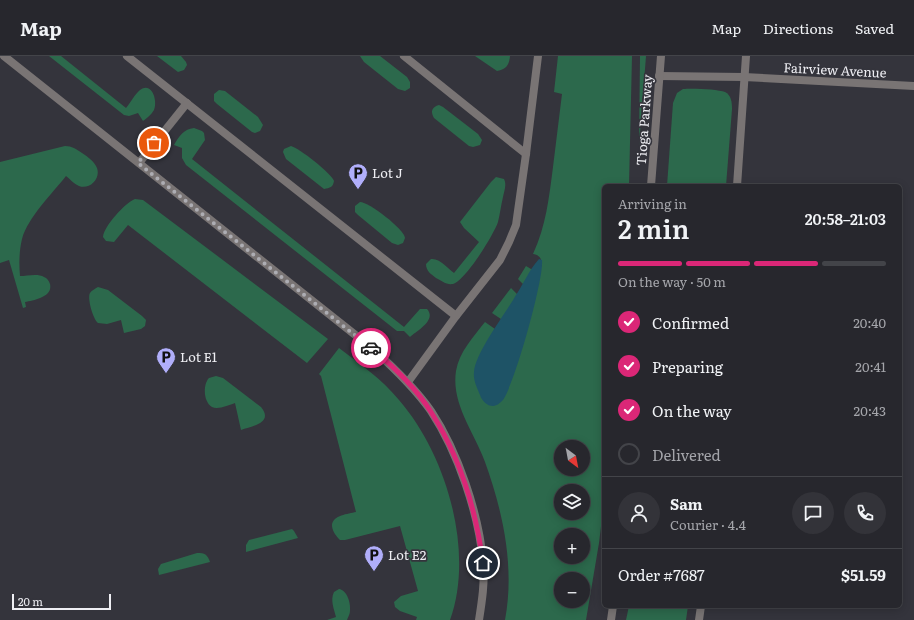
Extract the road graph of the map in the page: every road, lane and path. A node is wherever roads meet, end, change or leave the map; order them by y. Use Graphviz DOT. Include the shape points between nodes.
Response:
graph roads {
  1 [pos="4,56"];
  2 [pos="127,56"];
  3 [pos="404,56"];
  4 [pos="538,56"];
  5 [pos="660,56"];
  6 [pos="746,56"];
  7 [pos="659,76"];
  8 [pos="744,77"];
  9 [pos="914,86"];
  10 [pos="186,103"];
  11 [pos="526,154"];
  12 [pos="138,163"];
  13 [pos="651,184"];
  14 [pos="737,184"];
  15 [pos="456,316"];
  16 [pos="408,382"];
  17 [pos="613,608"];
  18 [pos="701,608"];
  19 [pos="479,620"];
  20 [pos="611,620"];
  21 [pos="699,620"];
  1 -- 12 [label="street"];
  2 -- 10 [label="street"];
  3 -- 11 [label="street"];
  4 -- 11 [label="street"];
  5 -- 7 [label="street, Tioga Parkway"];
  6 -- 8 [label="street"];
  7 -- 8 [label="street, Fairview Avenue"];
  7 -- 13 [label="street, Tioga Parkway"];
  8 -- 9 [label="street, Fairview Avenue"];
  8 -- 14 [label="street"];
  10 -- 12 [label="street"];
  10 -- 15 [label="street"];
  11 -- 15 [label="street" via="516,225 509,242 500,260"];
  12 -- 16 [label="street" via="367,345"];
  15 -- 16 [label="street"];
  16 -- 19 [label="street" via="431,411 446,438 461,471 474,512 484,582"];
  17 -- 20 [label="street"];
  18 -- 21 [label="street"];
}
